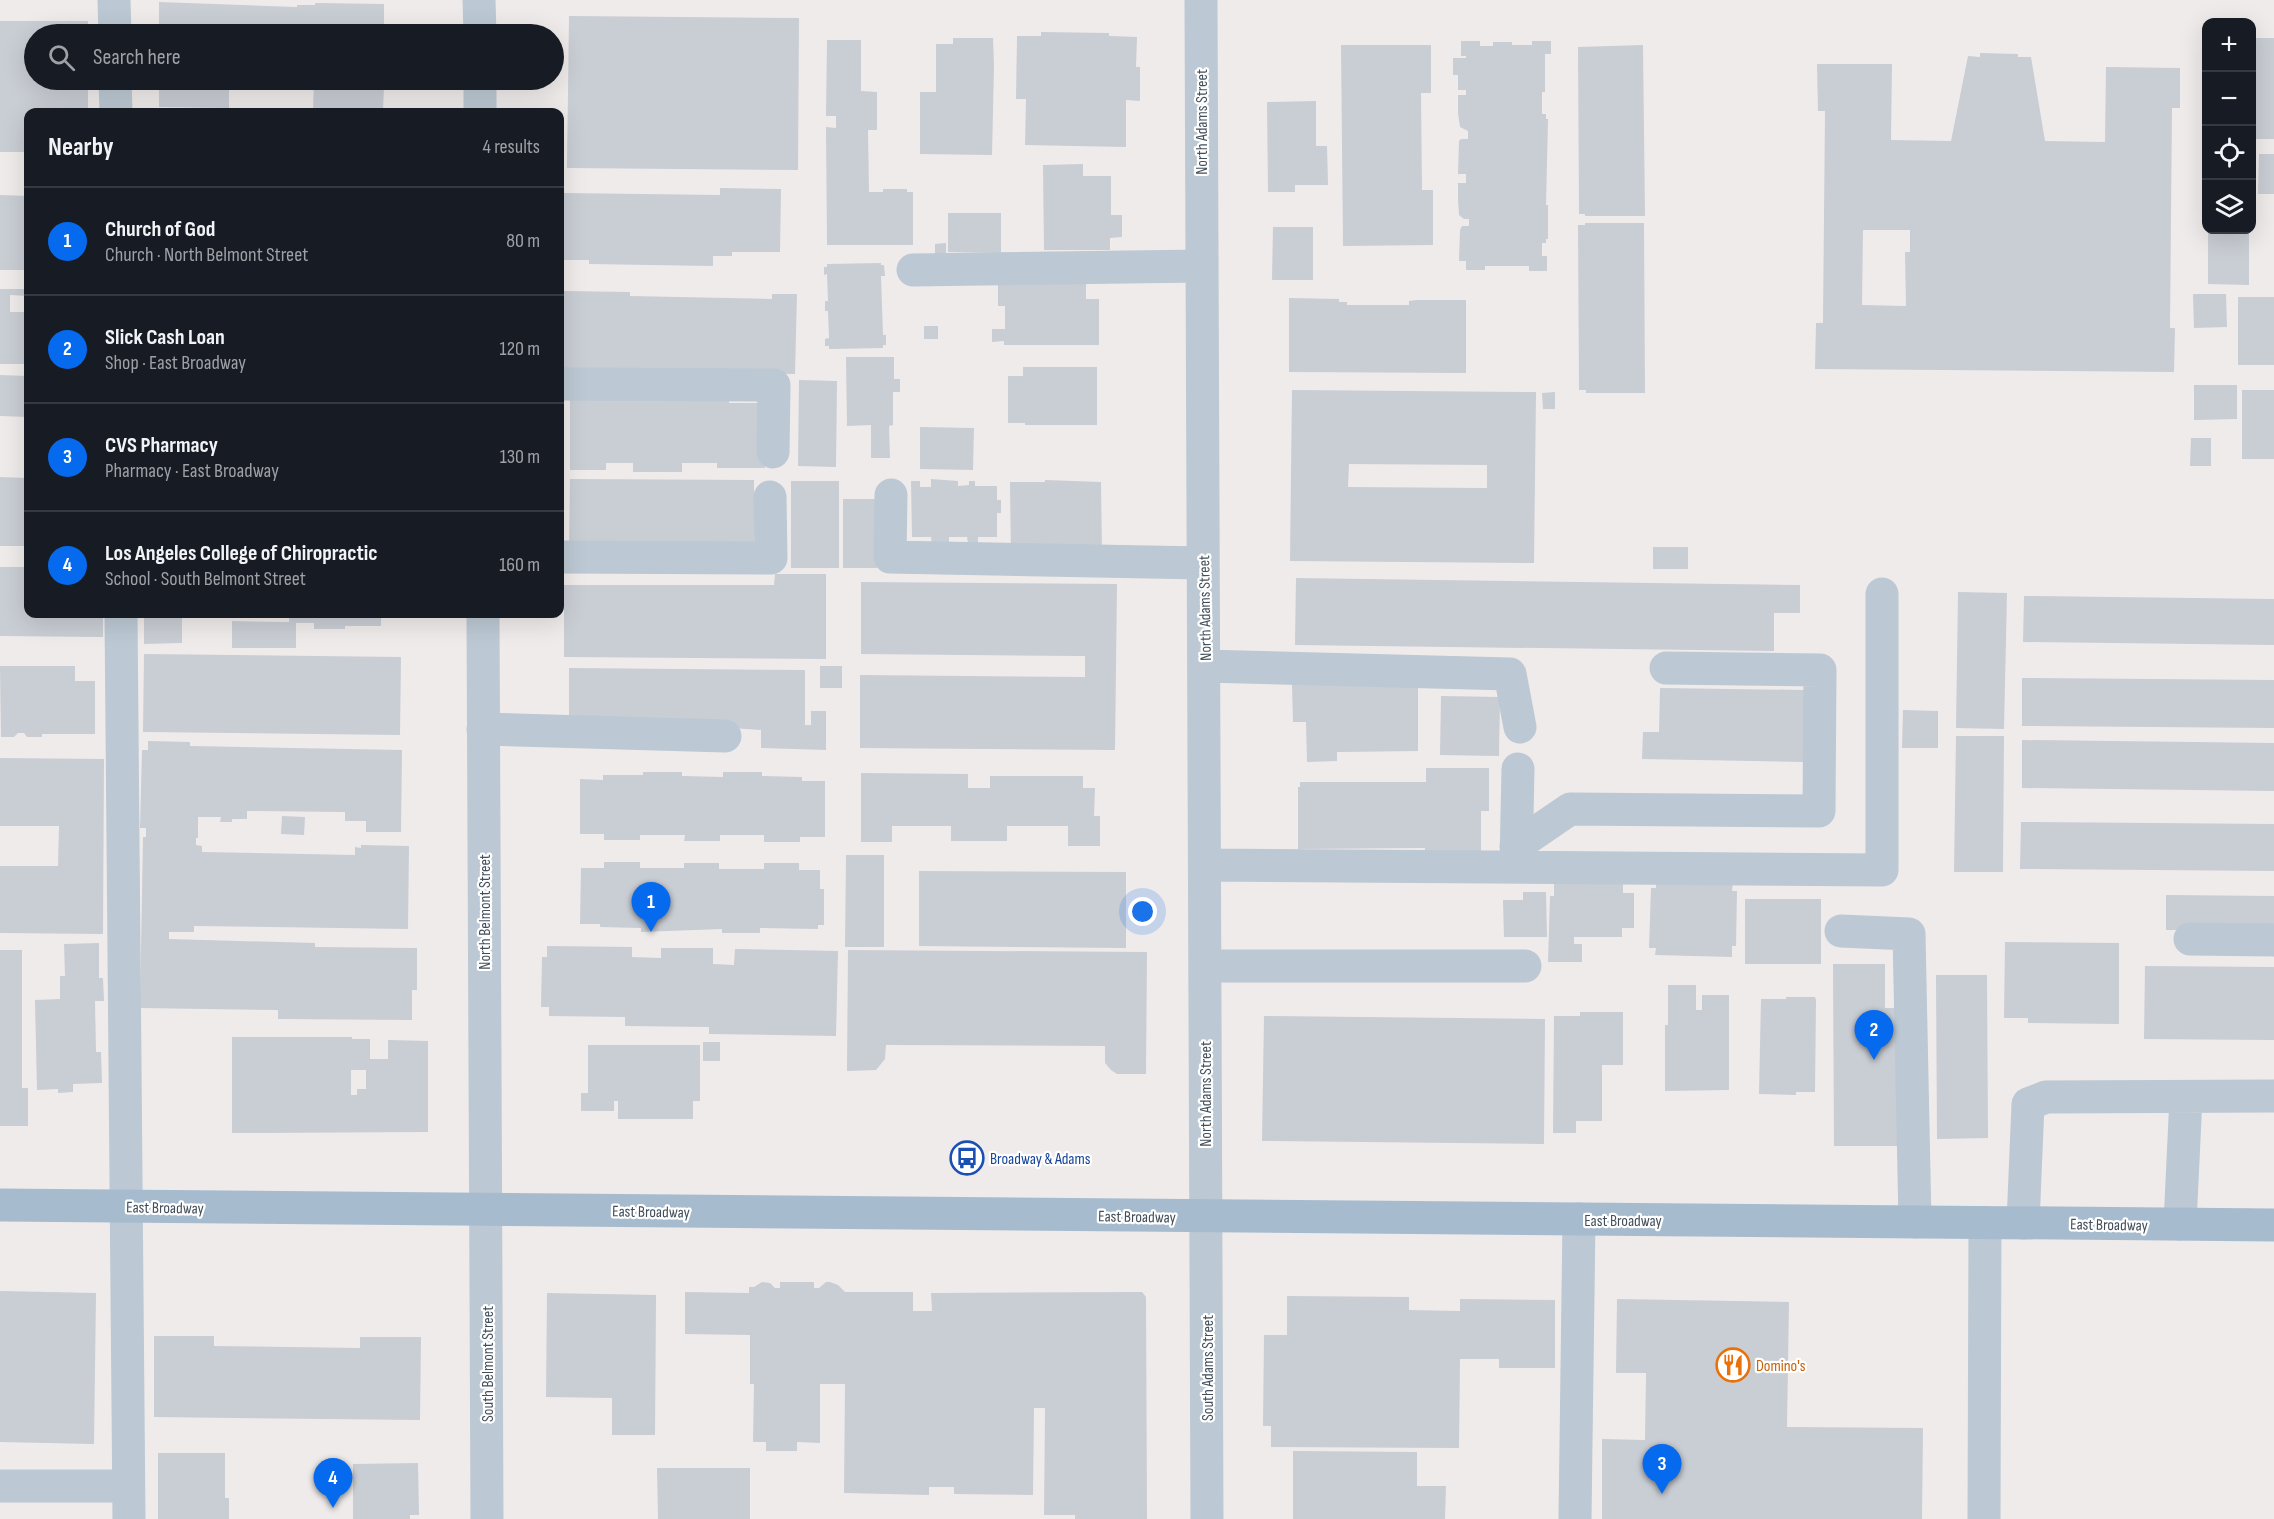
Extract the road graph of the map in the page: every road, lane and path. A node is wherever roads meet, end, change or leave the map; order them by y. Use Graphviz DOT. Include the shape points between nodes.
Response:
graph roads {
  1 [pos="114,0"];
  2 [pos="479,0"];
  3 [pos="1201,0"];
  4 [pos="115,24"];
  5 [pos="480,24"];
  6 [pos="115,90"];
  7 [pos="480,90"];
  8 [pos="116,108"];
  9 [pos="480,108"];
  10 [pos="1202,266"];
  11 [pos="913,270"];
  12 [pos="564,384"];
  13 [pos="773,452"];
  14 [pos="891,495"];
  15 [pos="770,496"];
  16 [pos="564,557"];
  17 [pos="1203,563"];
  18 [pos="1882,594"];
  19 [pos="121,618"];
  20 [pos="483,618"];
  21 [pos="1204,666"];
  22 [pos="1666,668"];
  23 [pos="1520,727"];
  24 [pos="483,729"];
  25 [pos="725,736"];
  26 [pos="1518,769"];
  27 [pos="1516,857"];
  28 [pos="1205,865"];
  29 [pos="1841,931"];
  30 [pos="2190,939"];
  31 [pos="2274,940"];
  32 [pos="1205,966"];
  33 [pos="1526,966"];
  34 [pos="2274,1096"];
  35 [pos="2186,1097"];
  36 [pos="0,1205"];
  37 [pos="127,1206"];
  38 [pos="486,1210"];
  39 [pos="1206,1217"];
  40 [pos="1579,1220"];
  41 [pos="1916,1222"];
  42 [pos="1985,1223"];
  43 [pos="2023,1223"];
  44 [pos="2180,1224"];
  45 [pos="2274,1225"];
  46 [pos="0,1486"];
  47 [pos="128,1486"];
  48 [pos="129,1519"];
  49 [pos="487,1519"];
  50 [pos="1208,1519"];
  51 [pos="1575,1519"];
  52 [pos="1984,1519"];
  1 -- 4 [label="street"];
  2 -- 5 [label="street"];
  3 -- 10 [label="street, North Adams Street"];
  6 -- 8 [label="street"];
  7 -- 9 [label="street"];
  10 -- 11 [label="street"];
  10 -- 17 [label="street, North Adams Street"];
  12 -- 13 [label="street" via="774,385"];
  14 -- 17 [label="street" via="890,556"];
  15 -- 16 [label="street" via="771,558"];
  17 -- 21 [label="street, North Adams Street"];
  18 -- 27 [label="street" via="1882,870"];
  19 -- 37 [label="street"];
  20 -- 24 [label="street, North Belmont Street"];
  21 -- 23 [label="street" via="1510,674"];
  21 -- 28 [label="street, North Adams Street"];
  22 -- 27 [label="street" via="1820,670 1819,811 1570,809"];
  24 -- 25 [label="street"];
  24 -- 38 [label="street, North Belmont Street"];
  26 -- 27 [label="street"];
  27 -- 28 [label="street"];
  28 -- 32 [label="street, North Adams Street"];
  29 -- 41 [label="street" via="1909,934"];
  30 -- 31 [label="street"];
  32 -- 33 [label="street"];
  32 -- 39 [label="street, North Adams Street"];
  34 -- 35 [label="street"];
  35 -- 43 [label="street" via="2046,1097 2028,1104"];
  35 -- 44 [label="street"];
  36 -- 37 [label="main road, East Broadway"];
  37 -- 38 [label="main road, East Broadway"];
  37 -- 47 [label="street"];
  38 -- 39 [label="main road, East Broadway"];
  38 -- 49 [label="street, South Belmont Street"];
  39 -- 40 [label="main road, East Broadway"];
  39 -- 50 [label="street, South Adams Street"];
  40 -- 41 [label="main road, East Broadway"];
  40 -- 51 [label="street"];
  41 -- 42 [label="main road, East Broadway"];
  42 -- 43 [label="main road, East Broadway"];
  42 -- 52 [label="street"];
  43 -- 44 [label="main road, East Broadway"];
  44 -- 45 [label="main road, East Broadway"];
  46 -- 47 [label="street"];
  47 -- 48 [label="street"];
}
